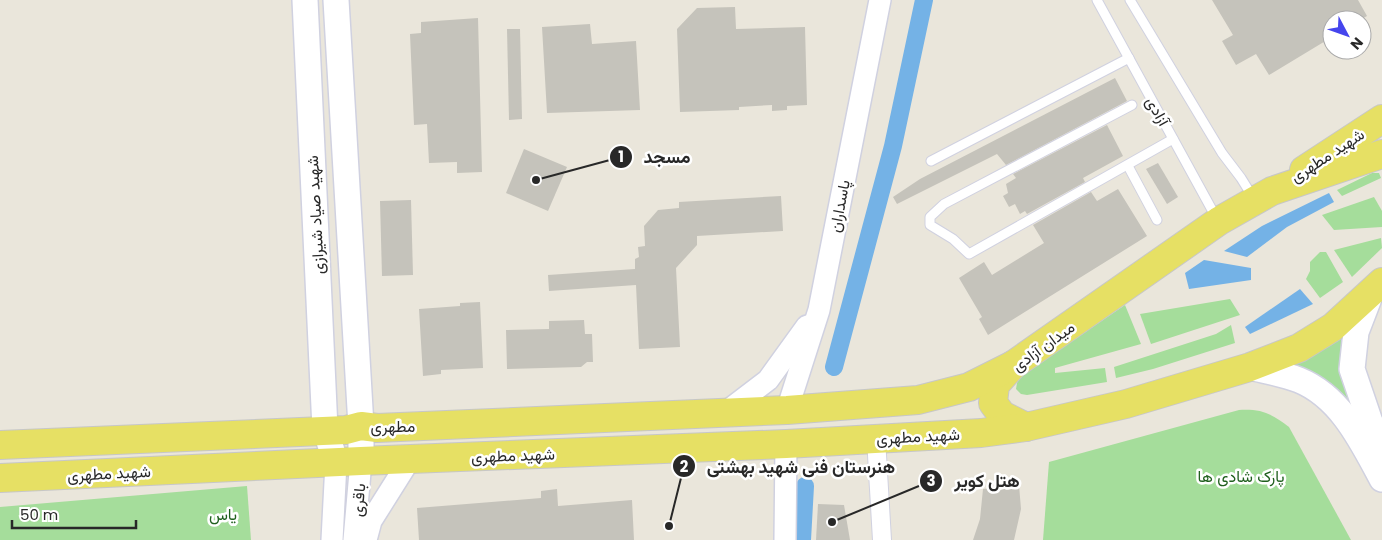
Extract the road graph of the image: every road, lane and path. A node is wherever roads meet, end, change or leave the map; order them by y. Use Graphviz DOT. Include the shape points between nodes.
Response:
graph roads {
  1 [pos="304,0"];
  2 [pos="336,0"];
  3 [pos="880,0"];
  4 [pos="1097,0"];
  5 [pos="1130,0"];
  6 [pos="1129,58"];
  7 [pos="1132,105"];
  8 [pos="1382,119"];
  9 [pos="1174,139"];
  10 [pos="1382,154"];
  11 [pos="931,162"];
  12 [pos="1128,166"];
  13 [pos="1264,196"];
  14 [pos="1157,220"];
  15 [pos="1219,222"];
  16 [pos="1377,287"];
  17 [pos="819,310"];
  18 [pos="1013,365"];
  19 [pos="1250,367"];
  20 [pos="787,410"];
  21 [pos="726,412"];
  22 [pos="361,426"];
  23 [pos="1026,427"];
  24 [pos="325,430"];
  25 [pos="876,438"];
  26 [pos="1382,442"];
  27 [pos="786,444"];
  28 [pos="0,445"];
  29 [pos="410,459"];
  30 [pos="349,462"];
  31 [pos="0,478"];
  32 [pos="1382,478"];
  33 [pos="332,540"];
  34 [pos="354,540"];
  35 [pos="366,540"];
  36 [pos="785,540"];
  37 [pos="882,540"];
  1 -- 24 [label="main road, شهید صیاد شیرازی"];
  2 -- 22 [label="main road, شهید صیاد شیرازی"];
  3 -- 17 [label="street, پاسداران"];
  4 -- 6 [label="lane, آزادی"];
  5 -- 13 [label="lane, آزادی" via="1222,153 1241,178"];
  6 -- 9 [label="lane, آزادی"];
  6 -- 11 [label="lane"];
  7 -- 12 [label="lane" via="944,204 930,217 930,226 969,254"];
  8 -- 13 [label="main road, شهید مطهری"];
  9 -- 12 [label="lane"];
  9 -- 15 [label="lane, آزادی"];
  10 -- 13 [label="main road, میدان آزادی"];
  12 -- 14 [label="lane"];
  13 -- 15 [label="main road, میدان آزادی"];
  15 -- 18 [label="main road, میدان آزادی"];
  16 -- 19 [label="main road" via="1333,327 1299,348"];
  16 -- 26 [label="main road" via="1356,332 1352,369 1370,422"];
  17 -- 20 [label="street, پاسداران"];
  17 -- 21 [label="street" via="768,380"];
  18 -- 20 [label="main road" via="968,387 918,400"];
  18 -- 23 [label="main road, میدان آزادی" via="995,385 993,403 1002,415"];
  19 -- 23 [label="main road" via="1126,404"];
  19 -- 32 [label="main road" via="1300,380 1331,401 1355,429"];
  20 -- 21 [label="main road, مطهری"];
  20 -- 27 [label="main road"];
  21 -- 22 [label="main road, مطهری" via="377,428"];
  22 -- 24 [label="main road, مطهری"];
  22 -- 30 [label="main road, شهید صیاد شیرازی"];
  23 -- 25 [label="main road, شهید مطهری" via="981,433"];
  24 -- 28 [label="main road, مطهری"];
  24 -- 30 [label="main road, شهید صیاد شیرازی"];
  25 -- 27 [label="main road, شهید مطهری"];
  25 -- 37 [label="street"];
  27 -- 29 [label="main road, شهید مطهری"];
  27 -- 36 [label="street"];
  29 -- 30 [label="main road, شهید مطهری"];
  29 -- 35 [label="street" via="371,521"];
  30 -- 31 [label="main road, شهید مطهری"];
  30 -- 33 [label="street"];
  30 -- 34 [label="street, باقری"];
}
